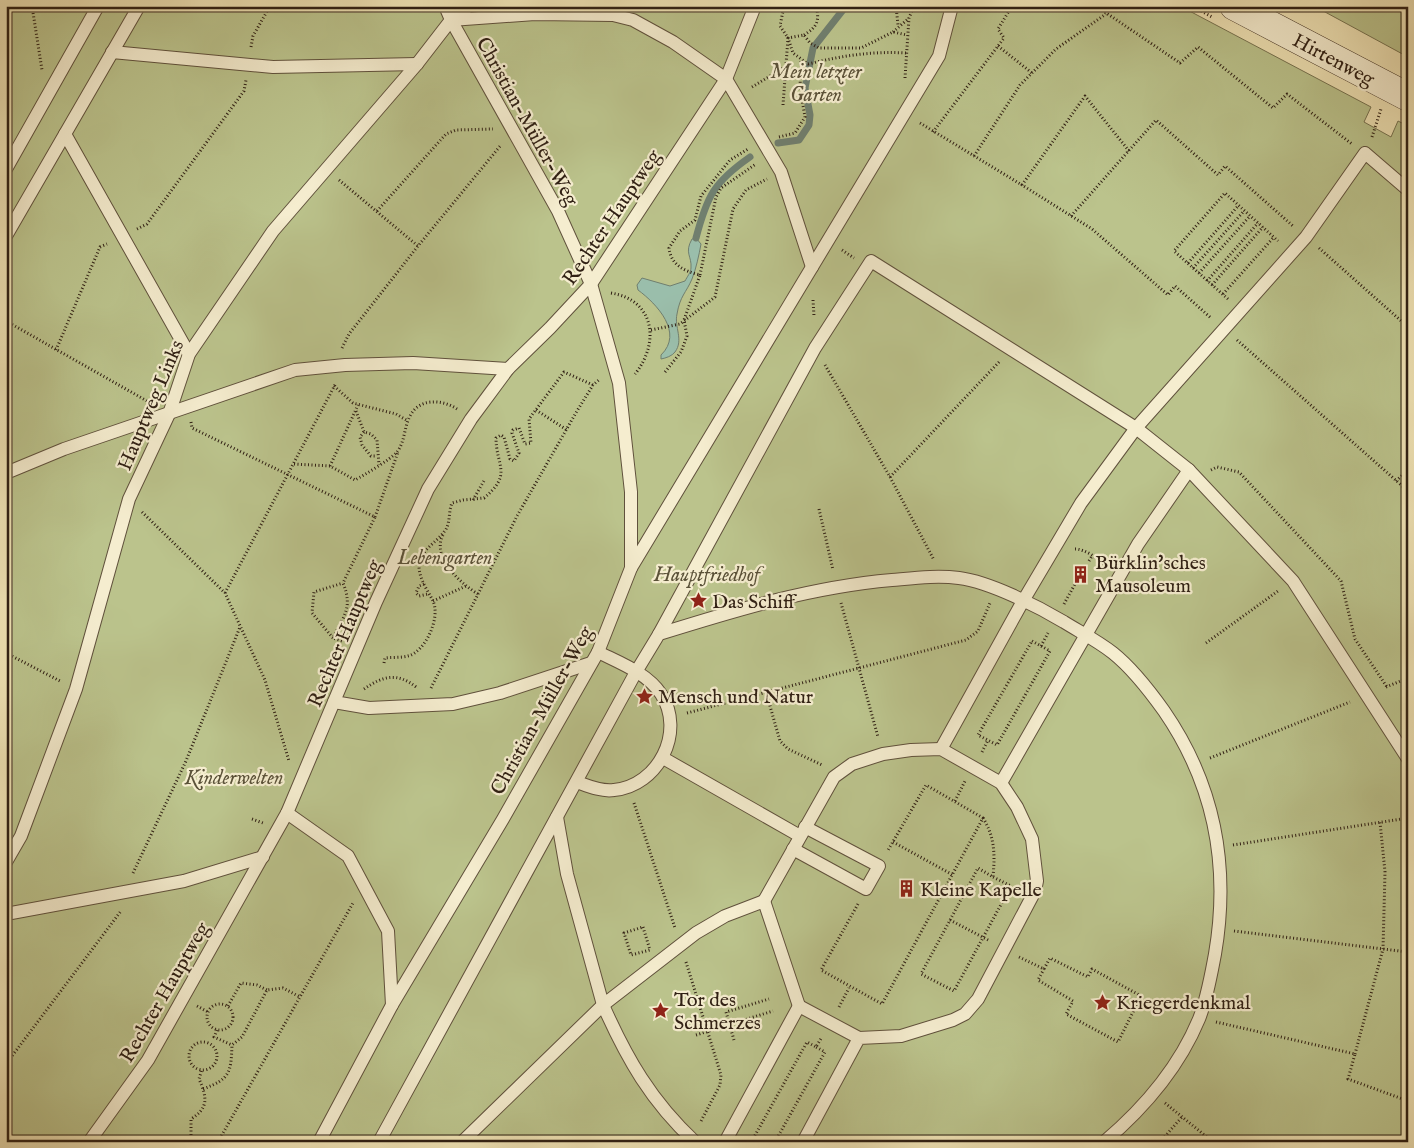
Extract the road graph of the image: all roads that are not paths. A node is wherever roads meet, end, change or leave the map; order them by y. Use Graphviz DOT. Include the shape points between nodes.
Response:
graph roads {
  1 [pos="98,6"];
  2 [pos="139,6"];
  3 [pos="445,6"];
  4 [pos="469,6"];
  5 [pos="755,6"];
  6 [pos="952,6"];
  7 [pos="1234,6"];
  8 [pos="451,20"];
  9 [pos="112,52"];
  10 [pos="417,64"];
  11 [pos="726,79"];
  12 [pos="1408,97"];
  13 [pos="65,134"];
  14 [pos="6,169"];
  15 [pos="1408,190"];
  16 [pos="6,236"];
  17 [pos="812,267"];
  18 [pos="592,289"];
  19 [pos="188,354"];
  20 [pos="508,369"];
  21 [pos="169,414"];
  22 [pos="1136,428"];
  23 [pos="6,473"];
  24 [pos="1192,473"];
  25 [pos="631,568"];
  26 [pos="1023,601"];
  27 [pos="659,634"];
  28 [pos="1086,635"];
  29 [pos="598,652"];
  30 [pos="591,663"];
  31 [pos="636,672"];
  32 [pos="334,702"];
  33 [pos="941,749"];
  34 [pos="663,758"];
  35 [pos="1408,758"];
  36 [pos="577,782"];
  37 [pos="1001,783"];
  38 [pos="286,813"];
  39 [pos="557,817"];
  40 [pos="803,832"];
  41 [pos="793,849"];
  42 [pos="264,857"];
  43 [pos="6,862"];
  44 [pos="764,901"];
  45 [pos="6,914"];
  46 [pos="392,1005"];
  47 [pos="603,1005"];
  48 [pos="799,1006"];
  49 [pos="859,1038"];
  50 [pos="89,1142"];
  51 [pos="319,1142"];
  52 [pos="379,1142"];
  53 [pos="462,1142"];
  54 [pos="695,1142"];
  55 [pos="725,1142"];
  56 [pos="803,1142"];
  57 [pos="1104,1142"];
  1 -- 14 [label="lane"];
  2 -- 9 [label="lane"];
  3 -- 8 [label="lane, Christian-Müller-Weg"];
  4 -- 8 [label="lane, Hauptweg Links"];
  5 -- 11 [label="lane, Rechter Hauptweg"];
  6 -- 17 [label="lane" via="939,56"];
  7 -- 12 [label="street, Hirtenweg"];
  8 -- 10 [label="lane, Hauptweg Links"];
  8 -- 11 [label="lane" via="535,14 613,15 633,20 673,42"];
  8 -- 18 [label="lane, Christian-Müller-Weg" via="558,211"];
  9 -- 10 [label="lane" via="273,67"];
  9 -- 13 [label="lane"];
  10 -- 19 [label="lane, Hauptweg Links" via="273,231"];
  11 -- 17 [label="lane" via="780,172"];
  11 -- 18 [label="lane, Rechter Hauptweg"];
  13 -- 16 [label="lane"];
  13 -- 19 [label="lane"];
  15 -- 22 [label="lane" via="1365,153 1306,237"];
  17 -- 25 [label="lane"];
  18 -- 20 [label="lane, Rechter Hauptweg"];
  18 -- 25 [label="lane, Christian-Müller-Weg" via="619,383 631,492"];
  19 -- 21 [label="lane, Hauptweg Links"];
  20 -- 21 [label="lane" via="414,363 295,370"];
  20 -- 32 [label="lane, Rechter Hauptweg" via="471,419 428,488"];
  21 -- 23 [label="lane" via="64,449"];
  21 -- 43 [label="lane, Hauptweg Links" via="130,499 76,689 21,836"];
  22 -- 24 [label="lane"];
  22 -- 26 [label="lane" via="1082,503"];
  22 -- 27 [label="lane" via="871,261 815,348"];
  24 -- 28 [label="lane" via="1138,544"];
  24 -- 35 [label="lane" via="1293,581"];
  25 -- 29 [label="lane, Christian-Müller-Weg"];
  26 -- 27 [label="lane" via="961,578 942,576 837,586 788,596"];
  26 -- 28 [label="lane"];
  26 -- 33 [label="lane"];
  27 -- 31 [label="lane"];
  28 -- 37 [label="lane"];
  28 -- 57 [label="lane" via="1113,653 1135,675 1178,731 1196,764 1210,806 1221,879 1219,930 1199,1018 1179,1058 1152,1094"];
  29 -- 30 [label="lane, Christian-Müller-Weg"];
  29 -- 31 [label="lane"];
  30 -- 32 [label="lane" via="500,694 453,704 369,708"];
  30 -- 46 [label="lane, Christian-Müller-Weg"];
  31 -- 34 [label="lane" via="662,696 669,717 668,747"];
  31 -- 36 [label="lane"];
  32 -- 38 [label="lane, Rechter Hauptweg"];
  33 -- 37 [label="lane"];
  33 -- 40 [label="lane" via="883,754 852,764 838,773"];
  34 -- 36 [label="lane" via="646,777 614,790"];
  34 -- 40 [label="lane"];
  36 -- 39 [label="lane"];
  37 -- 49 [label="lane" via="1032,839 1037,881 1035,891 978,999 965,1014 901,1036"];
  38 -- 42 [label="lane, Rechter Hauptweg"];
  38 -- 46 [label="lane" via="348,856 388,931"];
  39 -- 47 [label="lane" via="567,874"];
  39 -- 52 [label="lane"];
  40 -- 41 [label="lane"];
  40 -- 41 [label="lane" via="879,866 866,890"];
  41 -- 44 [label="lane"];
  42 -- 45 [label="lane" via="184,881"];
  42 -- 50 [label="lane, Rechter Hauptweg" via="148,1060"];
  44 -- 47 [label="lane" via="724,916 696,933"];
  44 -- 48 [label="lane"];
  46 -- 51 [label="lane, Christian-Müller-Weg"];
  47 -- 53 [label="lane"];
  47 -- 54 [label="lane" via="637,1075"];
  48 -- 49 [label="lane"];
  48 -- 55 [label="lane"];
  49 -- 56 [label="lane"];
}
